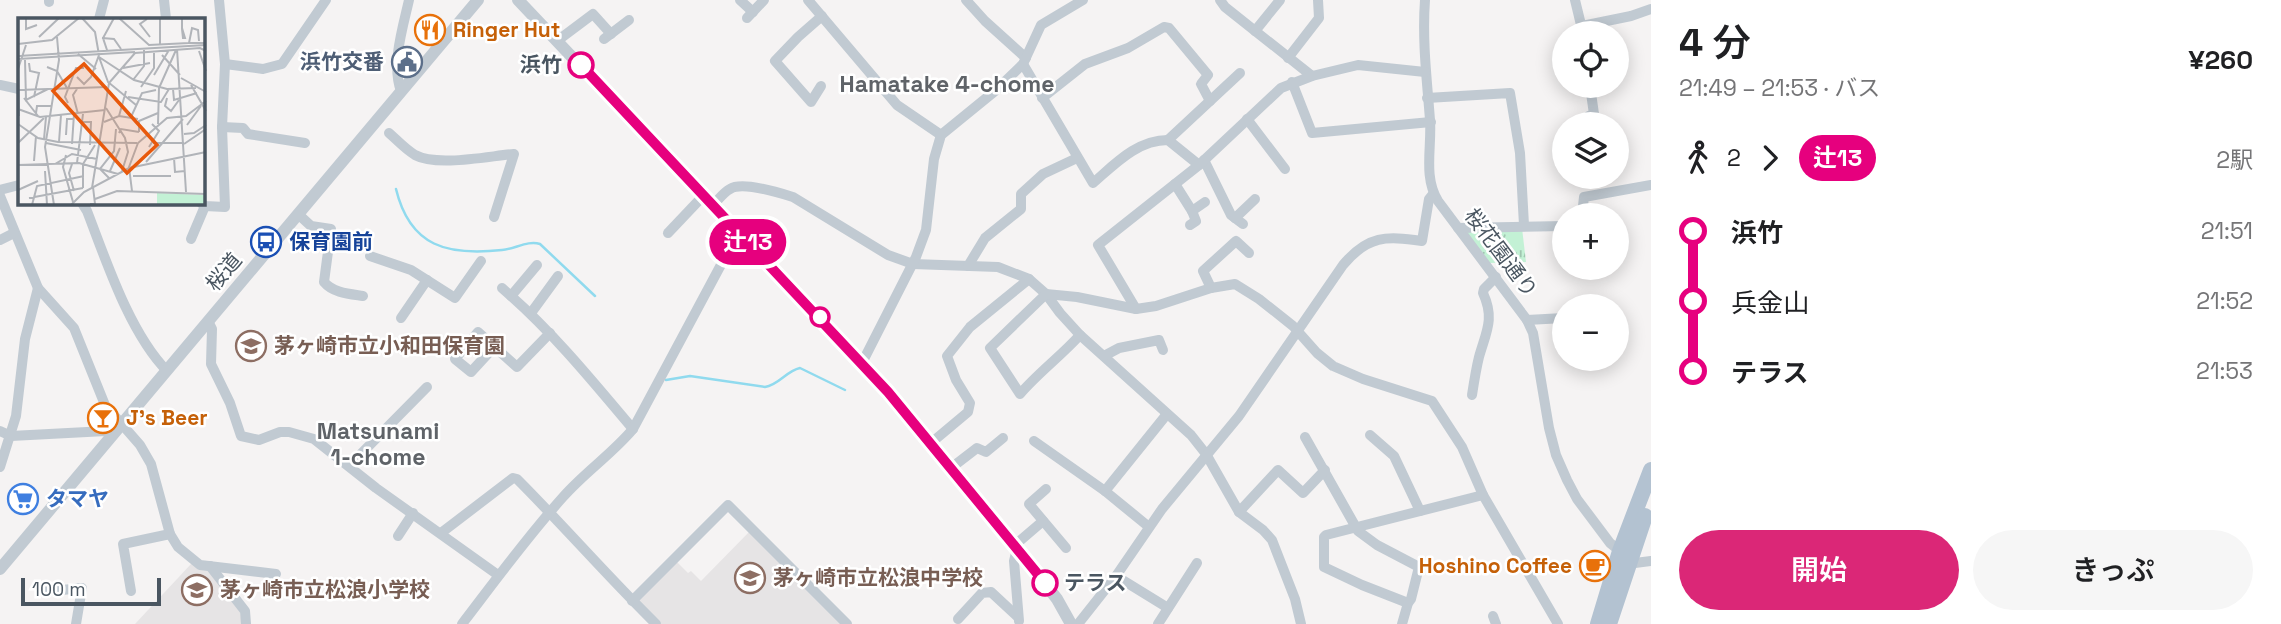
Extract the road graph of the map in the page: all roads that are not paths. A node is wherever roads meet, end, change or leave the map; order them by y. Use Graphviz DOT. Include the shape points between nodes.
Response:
graph roads {
  1 [pos="104,0"];
  2 [pos="164,0"];
  3 [pos="219,0"];
  4 [pos="326,0"];
  5 [pos="409,0"];
  6 [pos="478,0"];
  7 [pos="518,0"];
  8 [pos="740,0"];
  9 [pos="764,0"];
  10 [pos="808,0"];
  11 [pos="966,0"];
  12 [pos="1083,0"];
  13 [pos="1280,0"];
  14 [pos="1318,0"];
  15 [pos="1425,0"];
  16 [pos="1574,0"];
  17 [pos="1223,1"];
  18 [pos="1064,4"];
  19 [pos="1651,9"];
  20 [pos="822,16"];
  21 [pos="99,18"];
  22 [pos="166,18"];
  23 [pos="629,20"];
  24 [pos="1580,21"];
  25 [pos="1612,21"];
  26 [pos="1255,31"];
  27 [pos="557,41"];
  28 [pos="1288,58"];
  29 [pos="1025,61"];
  30 [pos="225,64"];
  31 [pos="1425,72"];
  32 [pos="1240,73"];
  33 [pos="1312,76"];
  34 [pos="1293,82"];
  35 [pos="0,85"];
  36 [pos="821,86"];
  37 [pos="18,89"];
  38 [pos="401,91"];
  39 [pos="1042,98"];
  40 [pos="1427,98"];
  41 [pos="1210,101"];
  42 [pos="1247,119"];
  43 [pos="1430,122"];
  44 [pos="222,127"];
  45 [pos="389,133"];
  46 [pos="941,135"];
  47 [pos="1168,140"];
  48 [pos="305,143"];
  49 [pos="1077,158"];
  50 [pos="1202,163"];
  51 [pos="1285,169"];
  52 [pos="1175,184"];
  53 [pos="18,185"];
  54 [pos="1651,185"];
  55 [pos="0,190"];
  56 [pos="1433,194"];
  57 [pos="0,196"];
  58 [pos="1255,198"];
  59 [pos="708,200"];
  60 [pos="1205,202"];
  61 [pos="1583,203"];
  62 [pos="84,205"];
  63 [pos="203,205"];
  64 [pos="1192,211"];
  65 [pos="298,214"];
  66 [pos="494,217"];
  67 [pos="1190,225"];
  68 [pos="1524,225"];
  69 [pos="1552,226"];
  70 [pos="1458,228"];
  71 [pos="14,233"];
  72 [pos="668,233"];
  73 [pos="738,233"];
  74 [pos="191,239"];
  75 [pos="0,240"];
  76 [pos="1249,253"];
  77 [pos="370,256"];
  78 [pos="481,261"];
  79 [pos="913,264"];
  80 [pos="537,265"];
  81 [pos="968,266"];
  82 [pos="558,276"];
  83 [pos="1496,277"];
  84 [pos="1029,279"];
  85 [pos="427,280"];
  86 [pos="38,288"];
  87 [pos="502,288"];
  88 [pos="1211,288"];
  89 [pos="1046,294"];
  90 [pos="363,296"];
  91 [pos="511,296"];
  92 [pos="1136,309"];
  93 [pos="531,313"];
  94 [pos="401,318"];
  95 [pos="1552,319"];
  96 [pos="1527,320"];
  97 [pos="208,321"];
  98 [pos="1296,330"];
  99 [pos="550,333"];
  100 [pos="1080,335"];
  101 [pos="494,347"];
  102 [pos="1163,350"];
  103 [pos="1104,356"];
  104 [pos="862,363"];
  105 [pos="167,371"];
  106 [pos="427,387"];
  107 [pos="1472,395"];
  108 [pos="1167,414"];
  109 [pos="118,428"];
  110 [pos="633,429"];
  111 [pos="0,432"];
  112 [pos="1370,435"];
  113 [pos="11,436"];
  114 [pos="1305,437"];
  115 [pos="1003,438"];
  116 [pos="1034,441"];
  117 [pos="931,443"];
  118 [pos="1206,454"];
  119 [pos="348,466"];
  120 [pos="0,467"];
  121 [pos="951,468"];
  122 [pos="1325,470"];
  123 [pos="1651,470"];
  124 [pos="1046,489"];
  125 [pos="1105,491"];
  126 [pos="1483,495"];
  127 [pos="1651,500"];
  128 [pos="1420,511"];
  129 [pos="550,512"];
  130 [pos="1239,512"];
  131 [pos="413,513"];
  132 [pos="1043,522"];
  133 [pos="1149,527"];
  134 [pos="1356,528"];
  135 [pos="441,533"];
  136 [pos="170,534"];
  137 [pos="398,536"];
  138 [pos="1016,547"];
  139 [pos="1066,548"];
  140 [pos="1625,554"];
  141 [pos="1651,561"];
  142 [pos="1196,564"];
  143 [pos="210,566"];
  144 [pos="0,569"];
  145 [pos="276,574"];
  146 [pos="498,575"];
  147 [pos="1116,576"];
  148 [pos="131,591"];
  149 [pos="43,592"];
  150 [pos="632,601"];
  151 [pos="1408,603"];
  152 [pos="1168,608"];
  153 [pos="957,618"];
  154 [pos="1019,621"];
  155 [pos="466,623"];
  156 [pos="76,624"];
  157 [pos="246,624"];
  158 [pos="656,624"];
  159 [pos="847,624"];
  160 [pos="1071,624"];
  161 [pos="1078,624"];
  162 [pos="1158,624"];
  163 [pos="1301,624"];
  164 [pos="1402,624"];
  165 [pos="1558,624"];
  166 [pos="1598,624"];
  167 [pos="1609,624"];
  1 -- 21 [label="street"];
  2 -- 22 [label="street"];
  3 -- 30 [label="street"];
  4 -- 30 [label="street" via="282,64 263,69"];
  5 -- 38 [label="street" via="396,79"];
  6 -- 38 [label="street, 桜道"];
  7 -- 27 [label="street"];
  8 -- 9 [label="street" via="750,15"];
  10 -- 20 [label="street"];
  11 -- 29 [label="street"];
  12 -- 18 [label="street"];
  13 -- 26 [label="street"];
  14 -- 28 [label="street" via="1319,18"];
  15 -- 31 [label="street"];
  16 -- 24 [label="street"];
  17 -- 26 [label="street"];
  18 -- 29 [label="street" via="1041,25"];
  19 -- 25 [label="street"];
  20 -- 36 [label="street" via="775,61 811,102"];
  20 -- 46 [label="street" via="897,105"];
  23 -- 27 [label="street" via="608,37 593,14"];
  26 -- 28 [label="street"];
  27 -- 59 [label="street"];
  28 -- 33 [label="street"];
  29 -- 39 [label="street"];
  29 -- 46 [label="street"];
  30 -- 44 [label="street"];
  31 -- 33 [label="street" via="1358,65"];
  31 -- 40 [label="street"];
  32 -- 41 [label="street"];
  33 -- 34 [label="street"];
  34 -- 42 [label="street"];
  34 -- 43 [label="street" via="1312,133"];
  35 -- 37 [label="street"];
  38 -- 65 [label="street, 桜道"];
  39 -- 41 [label="street" via="1084,64 1128,48 1164,27 1208,75 1201,84"];
  39 -- 49 [label="street"];
  40 -- 43 [label="street"];
  40 -- 68 [label="street" via="1510,93 1520,153"];
  41 -- 47 [label="street"];
  42 -- 50 [label="street"];
  42 -- 51 [label="street"];
  43 -- 56 [label="street"];
  44 -- 48 [label="street"];
  44 -- 63 [label="street" via="225,207"];
  45 -- 66 [label="street" via="425,158 514,154"];
  46 -- 79 [label="street" via="926,230"];
  47 -- 49 [label="street" via="1133,150 1093,183"];
  47 -- 50 [label="street"];
  49 -- 81 [label="street" via="1043,174 1021,194 1021,209 985,238"];
  50 -- 52 [label="street"];
  50 -- 58 [label="street" via="1231,215 1239,221"];
  52 -- 64 [label="street"];
  52 -- 92 [label="street" via="1098,245"];
  53 -- 55 [label="street"];
  54 -- 61 [label="street" via="1584,197"];
  56 -- 70 [label="street, 桜花園通り"];
  56 -- 98 [label="street" via="1422,241 1396,237 1362,246"];
  57 -- 71 [label="street"];
  59 -- 72 [label="street"];
  59 -- 73 [label="street"];
  59 -- 79 [label="street" via="738,186 793,197 877,250"];
  60 -- 64 [label="street"];
  62 -- 105 [label="street" via="121,296"];
  63 -- 74 [label="street"];
  64 -- 67 [label="street" via="1196,221"];
  65 -- 90 [label="street" via="311,226 331,229 327,286"];
  65 -- 97 [label="street, 桜道"];
  68 -- 69 [label="street"];
  68 -- 70 [label="street"];
  70 -- 83 [label="street, 桜花園通り"];
  71 -- 75 [label="street"];
  71 -- 86 [label="street"];
  73 -- 104 [label="street"];
  73 -- 110 [label="street"];
  76 -- 88 [label="street" via="1236,242 1203,271"];
  77 -- 85 [label="street"];
  78 -- 85 [label="street" via="455,298"];
  79 -- 81 [label="street"];
  79 -- 104 [label="street"];
  80 -- 91 [label="street"];
  81 -- 84 [label="street" via="998,267"];
  82 -- 93 [label="street"];
  83 -- 96 [label="street, 桜花園通り"];
  83 -- 107 [label="street" via="1483,293 1489,328"];
  84 -- 89 [label="street"];
  84 -- 117 [label="street" via="970,327 947,356 970,403 968,412"];
  85 -- 94 [label="street"];
  86 -- 109 [label="street" via="74,328"];
  86 -- 113 [label="street"];
  87 -- 91 [label="street"];
  88 -- 92 [label="street"];
  88 -- 98 [label="street" via="1241,286"];
  89 -- 92 [label="street"];
  89 -- 100 [label="street"];
  89 -- 100 [label="street" via="990,348 1015,390 1020,394"];
  91 -- 93 [label="street"];
  93 -- 99 [label="street"];
  95 -- 96 [label="street"];
  96 -- 140 [label="street, 桜花園通り" via="1556,456 1577,499 1610,543"];
  97 -- 105 [label="street, 桜道"];
  97 -- 119 [label="street" via="211,364 241,436 259,440 280,432 300,433"];
  98 -- 118 [label="street" via="1245,407"];
  98 -- 126 [label="street" via="1334,366 1432,401 1462,447"];
  99 -- 101 [label="street" via="521,370"];
  99 -- 110 [label="street"];
  100 -- 103 [label="street"];
  102 -- 103 [label="street" via="1159,340"];
  103 -- 108 [label="street"];
  104 -- 117 [label="street"];
  105 -- 109 [label="street, 桜道"];
  106 -- 119 [label="street"];
  108 -- 118 [label="street"];
  108 -- 125 [label="street"];
  109 -- 113 [label="street"];
  109 -- 136 [label="street" via="140,445 150,464"];
  109 -- 144 [label="street, 桜道"];
  110 -- 129 [label="street"];
  111 -- 113 [label="street"];
  112 -- 128 [label="street" via="1394,456"];
  113 -- 120 [label="street"];
  114 -- 122 [label="street"];
  115 -- 121 [label="street" via="986,452 976,448"];
  116 -- 125 [label="street"];
  117 -- 121 [label="street"];
  118 -- 130 [label="street"];
  118 -- 133 [label="street"];
  119 -- 131 [label="street"];
  121 -- 138 [label="street"];
  122 -- 130 [label="street" via="1303,493 1278,470"];
  122 -- 134 [label="street"];
  123 -- 140 [label="main road"];
  124 -- 132 [label="street" via="1029,504"];
  125 -- 133 [label="street"];
  126 -- 128 [label="street"];
  126 -- 165 [label="street"];
  127 -- 140 [label="main road"];
  128 -- 134 [label="street"];
  129 -- 135 [label="street" via="513,478"];
  129 -- 146 [label="street"];
  129 -- 150 [label="street"];
  130 -- 163 [label="street" via="1272,540"];
  131 -- 135 [label="street"];
  131 -- 137 [label="street"];
  132 -- 138 [label="street"];
  132 -- 139 [label="street"];
  133 -- 147 [label="street"];
  134 -- 151 [label="street" via="1419,567"];
  134 -- 151 [label="street" via="1324,537 1324,567"];
  135 -- 146 [label="street"];
  136 -- 143 [label="street" via="188,557"];
  136 -- 148 [label="street" via="123,544"];
  138 -- 154 [label="street"];
  138 -- 160 [label="street"];
  140 -- 141 [label="street" via="1636,563"];
  140 -- 166 [label="main road"];
  140 -- 167 [label="main road"];
  142 -- 152 [label="street"];
  143 -- 145 [label="street"];
  143 -- 157 [label="street" via="245,611"];
  146 -- 155 [label="street"];
  147 -- 152 [label="street"];
  147 -- 161 [label="street"];
  149 -- 156 [label="street" via="82,588"];
  150 -- 158 [label="street"];
  150 -- 159 [label="street" via="728,505"];
  151 -- 164 [label="street"];
  152 -- 162 [label="street"];
  153 -- 154 [label="street" via="982,593 991,592"];
}
